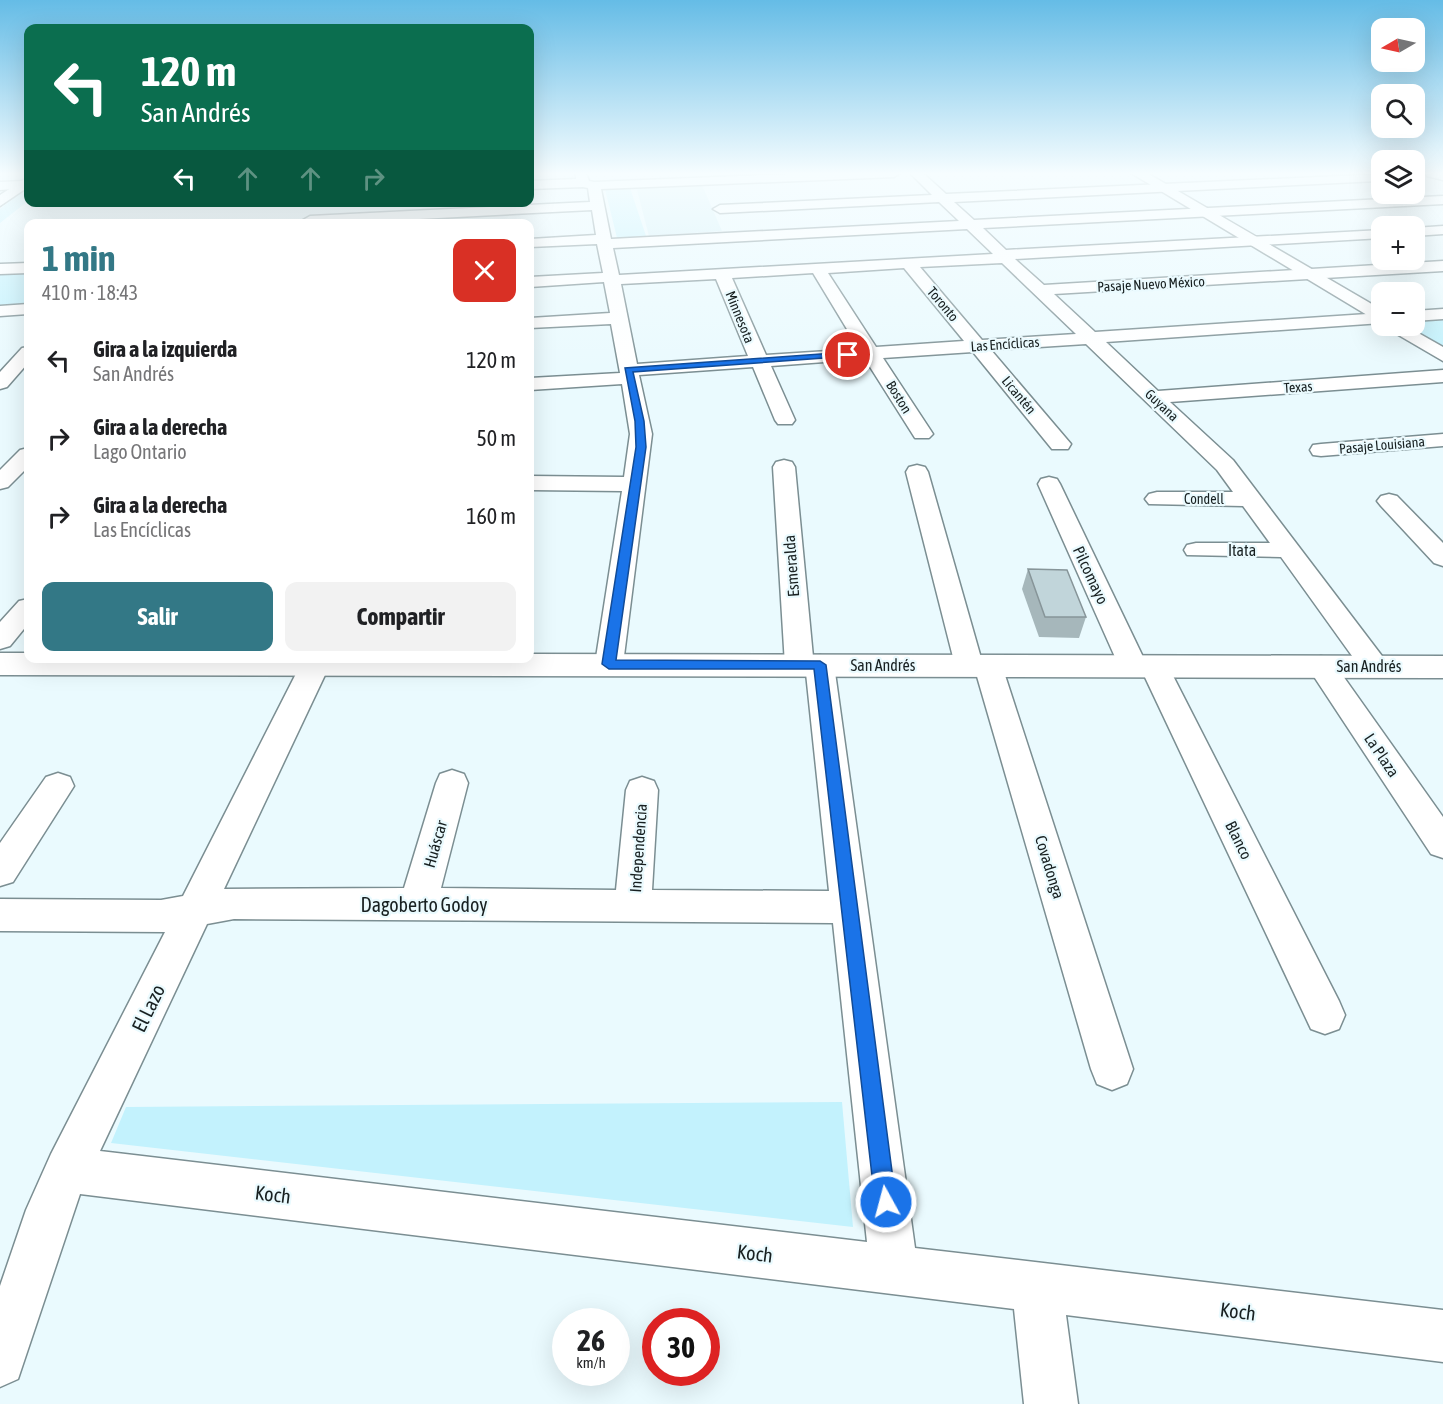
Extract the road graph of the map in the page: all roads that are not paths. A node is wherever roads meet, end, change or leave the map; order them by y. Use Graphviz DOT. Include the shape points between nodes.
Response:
graph roads {
  1 [pos="684,239"];
  2 [pos="734,239"];
  3 [pos="984,239"];
  4 [pos="1248,239"];
  5 [pos="1298,239"];
  6 [pos="603,241"];
  7 [pos="1252,241"];
  8 [pos="534,243"];
  9 [pos="1003,256"];
  10 [pos="908,263"];
  11 [pos="1443,266"];
  12 [pos="24,268"];
  13 [pos="817,268"];
  14 [pos="0,269"];
  15 [pos="749,272"];
  16 [pos="722,274"];
  17 [pos="1307,274"];
  18 [pos="610,279"];
  19 [pos="534,282"];
  20 [pos="1039,290"];
  21 [pos="24,309"];
  22 [pos="0,311"];
  23 [pos="1371,312"];
  24 [pos="1443,314"];
  25 [pos="1425,315"];
  26 [pos="618,318"];
  27 [pos="1371,319"];
  28 [pos="534,323"];
  29 [pos="1410,336"];
  30 [pos="1090,338"];
  31 [pos="978,346"];
  32 [pos="871,353"];
  33 [pos="1443,355"];
  34 [pos="24,358"];
  35 [pos="758,361"];
  36 [pos="629,374"];
  37 [pos="1443,376"];
  38 [pos="534,384"];
  39 [pos="6,385"];
  40 [pos="1153,397"];
  41 [pos="785,420"];
  42 [pos="922,434"];
  43 [pos="1443,440"];
  44 [pos="1060,444"];
  45 [pos="1321,450"];
  46 [pos="24,459"];
  47 [pos="784,467"];
  48 [pos="917,472"];
  49 [pos="0,482"];
  50 [pos="24,483"];
  51 [pos="534,483"];
  52 [pos="635,484"];
  53 [pos="1049,484"];
  54 [pos="1157,499"];
  55 [pos="1251,499"];
  56 [pos="1389,501"];
  57 [pos="1196,550"];
  58 [pos="1287,550"];
  59 [pos="1443,558"];
  60 [pos="24,612"];
  61 [pos="0,640"];
  62 [pos="53,663"];
  63 [pos="317,663"];
  64 [pos="534,663"];
  65 [pos="0,664"];
  66 [pos="609,664"];
  67 [pos="809,665"];
  68 [pos="979,665"];
  69 [pos="1143,666"];
  70 [pos="1321,666"];
  71 [pos="1375,666"];
  72 [pos="1443,667"];
  73 [pos="452,783"];
  74 [pos="58,786"];
  75 [pos="642,790"];
  76 [pos="1443,844"];
  77 [pos="0,871"];
  78 [pos="418,904"];
  79 [pos="633,905"];
  80 [pos="849,907"];
  81 [pos="197,909"];
  82 [pos="0,915"];
  83 [pos="1325,1015"];
  84 [pos="1112,1069"];
  85 [pos="67,1170"];
  86 [pos="894,1270"];
  87 [pos="1037,1287"];
  88 [pos="1443,1336"];
  89 [pos="0,1361"];
  90 [pos="1051,1404"];
  1 -- 6 [label="street"];
  2 -- 15 [label="street, Minnesota"];
  3 -- 9 [label="street, Guyana"];
  4 -- 7 [label="street"];
  5 -- 7 [label="street"];
  6 -- 8 [label="street"];
  6 -- 18 [label="street"];
  7 -- 9 [label="street"];
  7 -- 17 [label="street"];
  9 -- 10 [label="street"];
  9 -- 20 [label="street, Guyana"];
  10 -- 13 [label="street"];
  10 -- 31 [label="street, Toronto"];
  11 -- 17 [label="street, Pasaje Nuevo México"];
  12 -- 14 [label="street"];
  13 -- 15 [label="street"];
  13 -- 32 [label="street, Boston"];
  15 -- 16 [label="street"];
  16 -- 18 [label="street"];
  16 -- 35 [label="street, Minnesota"];
  17 -- 20 [label="street, Pasaje Nuevo México"];
  17 -- 23 [label="street"];
  18 -- 19 [label="street"];
  18 -- 26 [label="street"];
  20 -- 30 [label="street, Guyana"];
  21 -- 22 [label="street"];
  24 -- 25 [label="street"];
  26 -- 28 [label="street"];
  26 -- 36 [label="street"];
  27 -- 30 [label="street, Las Encíclicas"];
  29 -- 33 [label="street"];
  30 -- 31 [label="street, Las Encíclicas"];
  30 -- 40 [label="street, Guyana"];
  31 -- 32 [label="street, Las Encíclicas"];
  31 -- 44 [label="street, Licantén"];
  32 -- 35 [label="street, Las Encíclicas"];
  32 -- 42 [label="street, Boston"];
  34 -- 39 [label="street"];
  35 -- 36 [label="street, Las Encíclicas"];
  35 -- 41 [label="street, Minnesota"];
  36 -- 38 [label="street, Las Encíclicas"];
  36 -- 52 [label="street" via="641,434"];
  37 -- 40 [label="street, Texas"];
  40 -- 55 [label="street, Guyana" via="1225,465"];
  43 -- 45 [label="street, Pasaje Louisiana"];
  46 -- 49 [label="street"];
  47 -- 67 [label="street, Esmeralda"];
  48 -- 68 [label="street, Covadonga"];
  49 -- 50 [label="street"];
  51 -- 52 [label="street"];
  52 -- 66 [label="street"];
  53 -- 69 [label="street, Pilcomayo"];
  54 -- 55 [label="street, Condell"];
  55 -- 58 [label="street, Guyana"];
  56 -- 59 [label="street"];
  57 -- 58 [label="street, Itata"];
  58 -- 71 [label="street, Guyana"];
  60 -- 61 [label="street"];
  62 -- 65 [label="street, San Andrés"];
  63 -- 81 [label="street, El Lazo"];
  64 -- 66 [label="street, San Andrés"];
  66 -- 67 [label="street, San Andrés"];
  67 -- 68 [label="street, San Andrés"];
  67 -- 80 [label="street, Esmeralda"];
  68 -- 69 [label="street, San Andrés"];
  68 -- 84 [label="street, Covadonga"];
  69 -- 70 [label="street, San Andrés"];
  69 -- 83 [label="street, Blanco"];
  70 -- 71 [label="street, San Andrés"];
  70 -- 76 [label="street, La Plaza"];
  71 -- 72 [label="street, San Andrés"];
  73 -- 78 [label="street, Huáscar"];
  74 -- 77 [label="street"];
  75 -- 79 [label="street, Independencia"];
  78 -- 79 [label="street, Dagoberto Godoy"];
  78 -- 81 [label="street, Dagoberto Godoy" via="234,903"];
  79 -- 80 [label="street, Dagoberto Godoy"];
  80 -- 86 [label="street, Esmeralda"];
  81 -- 82 [label="street, Dagoberto Godoy" via="161,916"];
  81 -- 85 [label="street, El Lazo"];
  85 -- 86 [label="street, Koch"];
  85 -- 89 [label="street, El Lazo"];
  86 -- 87 [label="street, Koch"];
  87 -- 88 [label="street, Koch"];
  87 -- 90 [label="street"];
}
